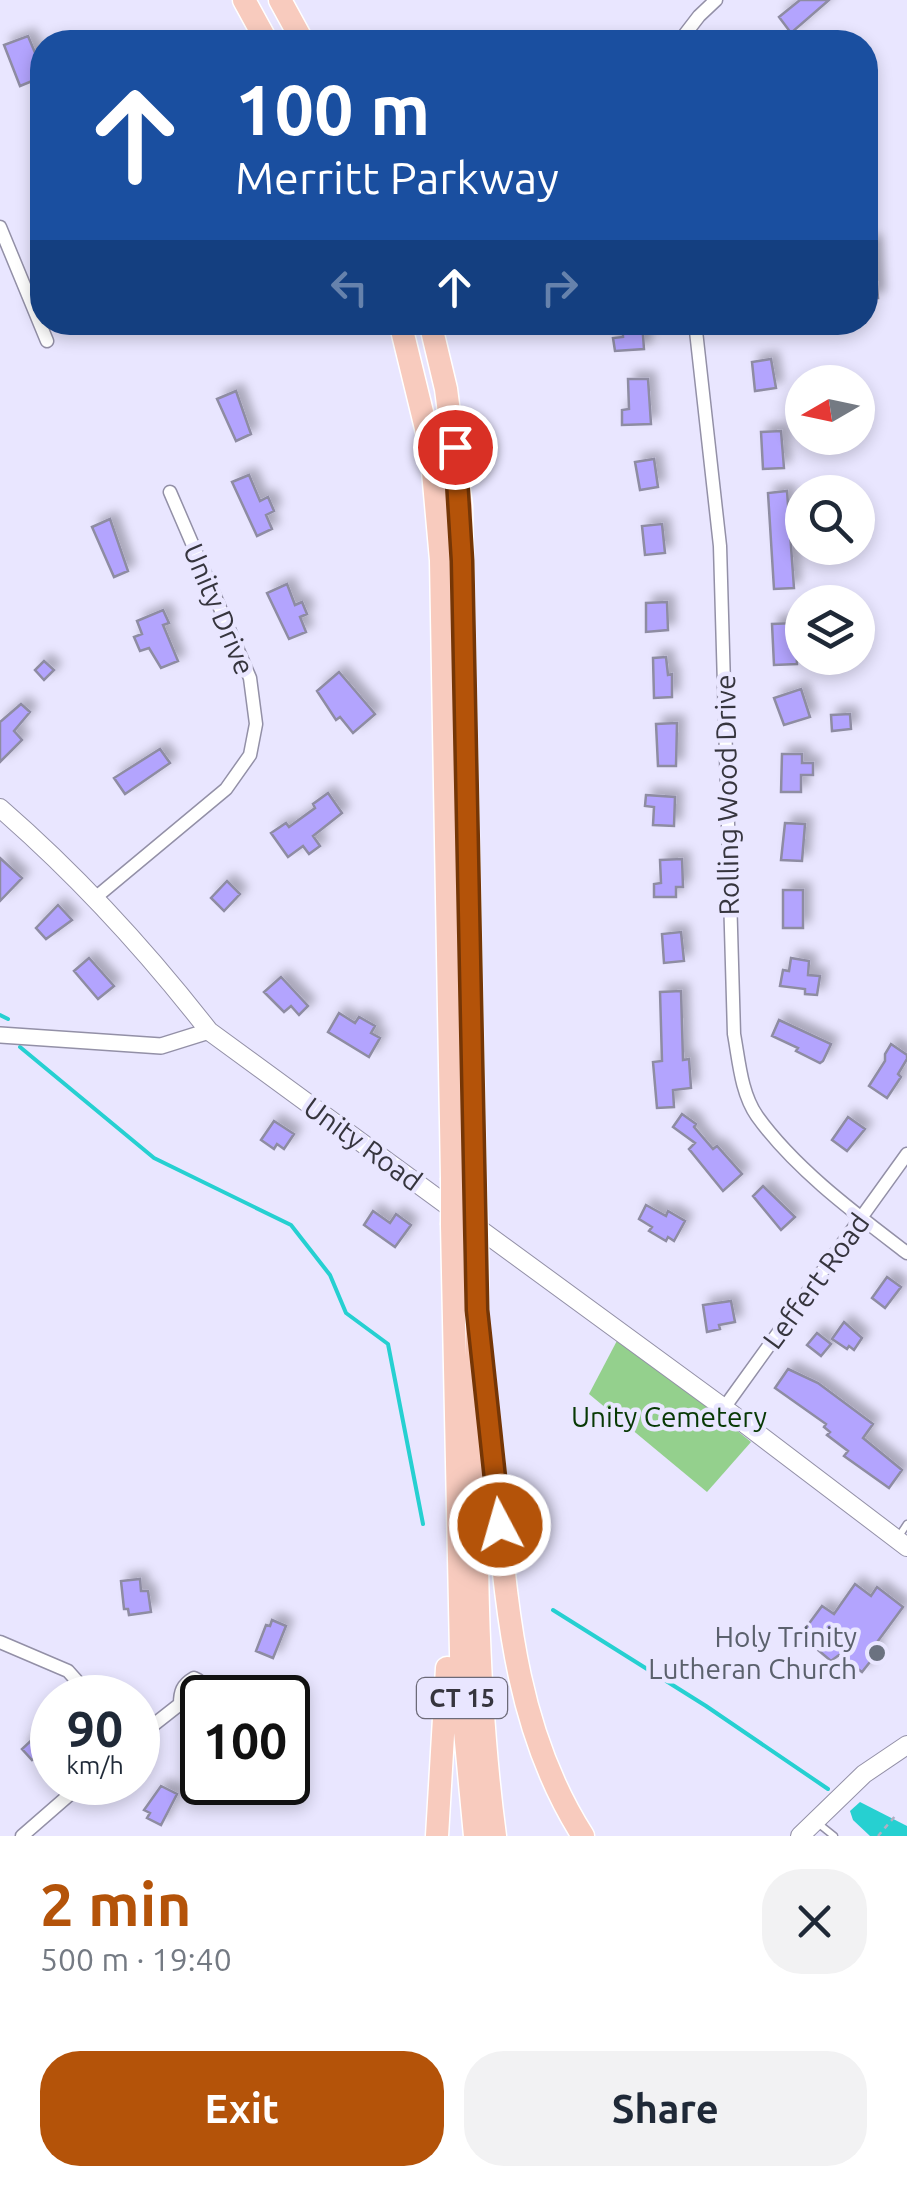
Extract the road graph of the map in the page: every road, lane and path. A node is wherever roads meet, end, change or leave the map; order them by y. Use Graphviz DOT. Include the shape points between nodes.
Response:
graph roads {
  1 [pos="244,0"];
  2 [pos="280,0"];
  3 [pos="716,0"];
  4 [pos="260,30"];
  5 [pos="296,30"];
  6 [pos="688,30"];
  7 [pos="0,227"];
  8 [pos="30,300"];
  9 [pos="45,335"];
  10 [pos="403,335"];
  11 [pos="433,335"];
  12 [pos="697,335"];
  13 [pos="47,341"];
  14 [pos="170,492"];
  15 [pos="0,808"];
  16 [pos="95,898"];
  17 [pos="209,1031"];
  18 [pos="0,1035"];
  19 [pos="907,1154"];
  20 [pos="863,1219"];
  21 [pos="907,1254"];
  22 [pos="477,1310"];
  23 [pos="724,1408"];
  24 [pos="904,1537"];
  25 [pos="458,1560"];
  26 [pos="0,1642"];
  27 [pos="72,1675"];
  28 [pos="180,1704"];
  29 [pos="160,1720"];
  30 [pos="907,1744"];
  31 [pos="58,1805"];
  32 [pos="896,1814"];
  33 [pos="814,1820"];
  34 [pos="22,1836"];
  35 [pos="437,1836"];
  36 [pos="475,1836"];
  37 [pos="495,1836"];
  38 [pos="583,1836"];
  39 [pos="800,1836"];
  40 [pos="834,1836"];
  41 [pos="878,1836"];
  1 -- 4 [label="highway"];
  2 -- 5 [label="highway"];
  3 -- 6 [label="street"];
  7 -- 8 [label="street"];
  9 -- 13 [label="street"];
  10 -- 25 [label="highway, CT 15, bridge" via="430,449 442,560"];
  11 -- 22 [label="highway, CT 15, bridge" via="461,506"];
  12 -- 20 [label="street, Rolling Wood Drive" via="720,546 734,1034 742,1082 756,1115"];
  14 -- 16 [label="street, Unity Drive" via="250,678 254,740 226,789"];
  15 -- 16 [label="main road, Unity Road"];
  16 -- 17 [label="main road, Unity Road"];
  17 -- 18 [label="street" via="160,1046"];
  17 -- 23 [label="main road, Unity Road"];
  19 -- 20 [label="street, Leffert Road"];
  20 -- 21 [label="street, Rolling Wood Drive"];
  20 -- 23 [label="street, Leffert Road"];
  22 -- 37 [label="highway, CT 15" via="484,1741"];
  22 -- 38 [label="highway" via="521,1688 540,1756"];
  23 -- 24 [label="main road, Unity Road"];
  25 -- 35 [label="highway" via="447,1625"];
  25 -- 36 [label="highway, CT 15"];
  26 -- 27 [label="street"];
  28 -- 29 [label="street"];
  30 -- 33 [label="main road"];
  31 -- 34 [label="street"];
  32 -- 41 [label="path"];
  33 -- 39 [label="main road"];
  33 -- 40 [label="lane"];
}
